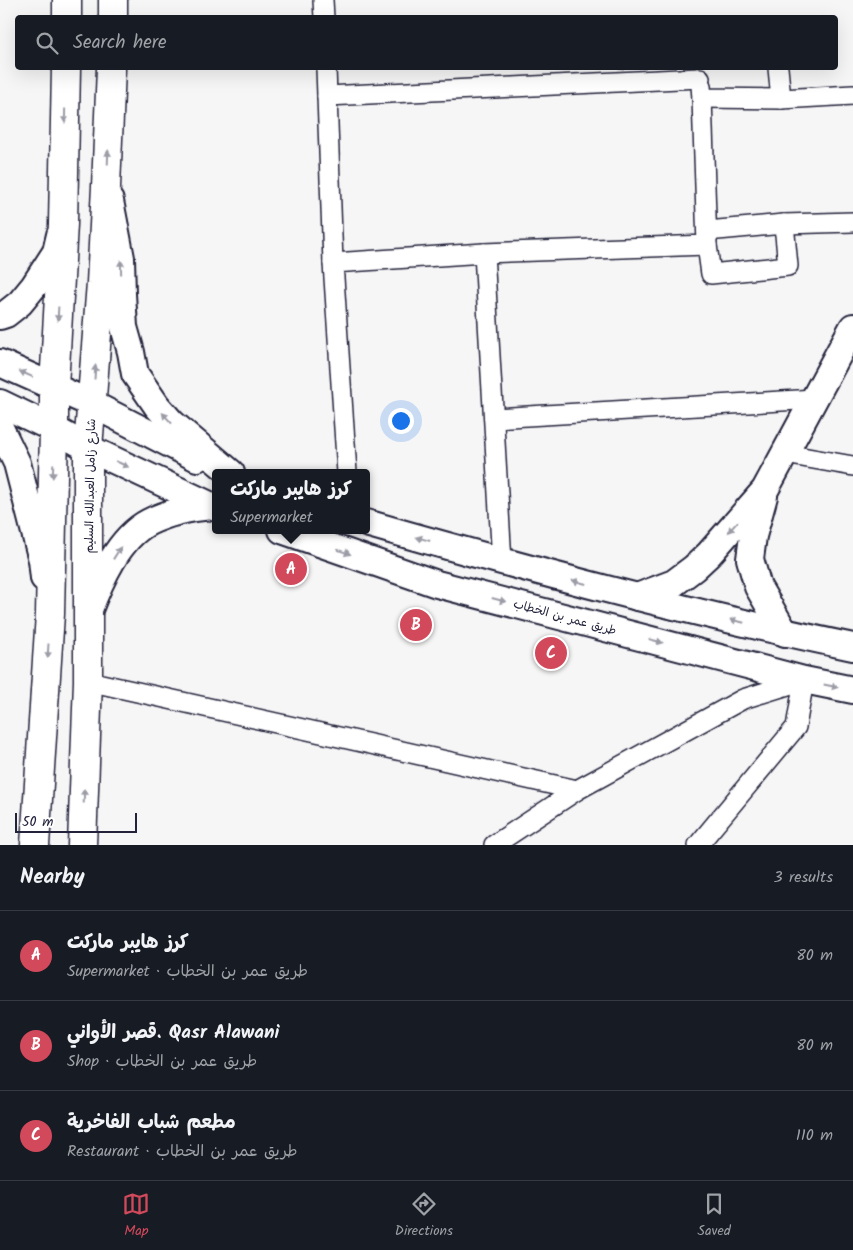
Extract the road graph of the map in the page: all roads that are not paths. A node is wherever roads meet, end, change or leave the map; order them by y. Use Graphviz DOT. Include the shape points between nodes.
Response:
graph roads {
  1 [pos="67,0"];
  2 [pos="113,0"];
  3 [pos="323,0"];
  4 [pos="67,15"];
  5 [pos="112,15"];
  6 [pos="324,15"];
  7 [pos="66,70"];
  8 [pos="111,70"];
  9 [pos="326,70"];
  10 [pos="778,70"];
  11 [pos="701,73"];
  12 [pos="853,94"];
  13 [pos="327,96"];
  14 [pos="702,98"];
  15 [pos="781,99"];
  16 [pos="106,187"];
  17 [pos="853,222"];
  18 [pos="63,224"];
  19 [pos="784,224"];
  20 [pos="707,238"];
  21 [pos="484,253"];
  22 [pos="61,263"];
  23 [pos="333,263"];
  24 [pos="101,283"];
  25 [pos="0,316"];
  26 [pos="853,327"];
  27 [pos="0,363"];
  28 [pos="54,387"];
  29 [pos="815,399"];
  30 [pos="0,402"];
  31 [pos="92,404"];
  32 [pos="494,418"];
  33 [pos="0,428"];
  34 [pos="54,429"];
  35 [pos="88,448"];
  36 [pos="785,454"];
  37 [pos="853,466"];
  38 [pos="221,469"];
  39 [pos="347,469"];
  40 [pos="168,486"];
  41 [pos="765,490"];
  42 [pos="212,506"];
  43 [pos="212,507"];
  44 [pos="370,525"];
  45 [pos="52,526"];
  46 [pos="294,534"];
  47 [pos="88,552"];
  48 [pos="502,562"];
  49 [pos="637,597"];
  50 [pos="88,612"];
  51 [pos="50,614"];
  52 [pos="785,633"];
  53 [pos="853,647"];
  54 [pos="804,680"];
  55 [pos="88,681"];
  56 [pos="853,690"];
  57 [pos="576,790"];
  58 [pos="35,845"];
  59 [pos="82,845"];
  60 [pos="494,845"];
  61 [pos="698,845"];
  1 -- 4 [label="highway"];
  2 -- 5 [label="highway"];
  3 -- 6 [label="street"];
  7 -- 18 [label="highway, one-way"];
  16 -- 8 [label="highway, شارع زامل العبدالله السليم, one-way"];
  9 -- 13 [label="street"];
  10 -- 15 [label="street"];
  11 -- 13 [label="street"];
  11 -- 14 [label="street"];
  12 -- 15 [label="street"];
  13 -- 23 [label="street"];
  14 -- 15 [label="street"];
  14 -- 20 [label="street"];
  16 -- 24 [label="highway, شارع زامل العبدالله السليم"];
  38 -- 16 [label="main road, one-way" via="172,423 135,374 124,328 117,232"];
  17 -- 19 [label="street"];
  18 -- 22 [label="highway"];
  18 -- 25 [label="main road" via="56,252 34,286 20,303"];
  19 -- 20 [label="street"];
  19 -- 20 [label="street" via="788,266 711,274"];
  20 -- 21 [label="street"];
  21 -- 23 [label="street"];
  21 -- 32 [label="street"];
  22 -- 24 [label="highway" via="71,281 86,291"];
  22 -- 28 [label="highway, one-way"];
  23 -- 39 [label="street"];
  31 -- 24 [label="highway, شارع زامل العبدالله السليم, one-way"];
  26 -- 29 [label="main road"];
  28 -- 27 [label="main road, one-way"];
  28 -- 31 [label="main road"];
  28 -- 34 [label="highway"];
  29 -- 32 [label="street"];
  29 -- 36 [label="main road"];
  30 -- 34 [label="main road"];
  31 -- 35 [label="highway, شارع زامل العبدالله السليم"];
  31 -- 38 [label="main road"];
  32 -- 48 [label="street"];
  33 -- 51 [label="main road" via="17,464 42,560"];
  34 -- 35 [label="main road"];
  34 -- 45 [label="highway, one-way"];
  35 -- 40 [label="main road, one-way"];
  35 -- 47 [label="highway, شارع زامل العبدالله السليم"];
  36 -- 37 [label="street"];
  36 -- 41 [label="main road"];
  38 -- 40 [label="main road" via="183,460 171,474"];
  40 -- 42 [label="main road"];
  41 -- 49 [label="main road, one-way" via="694,568 674,583"];
  41 -- 52 [label="main road" via="752,536 750,559 758,587"];
  50 -- 43 [label="main road, one-way" via="112,561 135,532 147,523 176,512"];
  48 -- 44 [label="main road, one-way"];
  45 -- 47 [label="highway" via="76,530"];
  45 -- 51 [label="highway"];
  46 -- 54 [label="main road, طريق عمر بن الخطاب, one-way" via="438,584"];
  47 -- 50 [label="highway, شارع زامل العبدالله السليم"];
  49 -- 48 [label="main road, one-way"];
  52 -- 49 [label="main road, one-way"];
  50 -- 55 [label="highway, شارع زامل العبدالله السليم"];
  51 -- 58 [label="highway, one-way"];
  52 -- 53 [label="main road"];
  54 -- 56 [label="main road, طريق عمر بن الخطاب, one-way"];
  54 -- 57 [label="street" via="743,699"];
  54 -- 61 [label="street" via="796,727"];
  55 -- 57 [label="street"];
  59 -- 55 [label="highway, شارع زامل العبدالله السليم, one-way"];
  57 -- 60 [label="street"];
}
